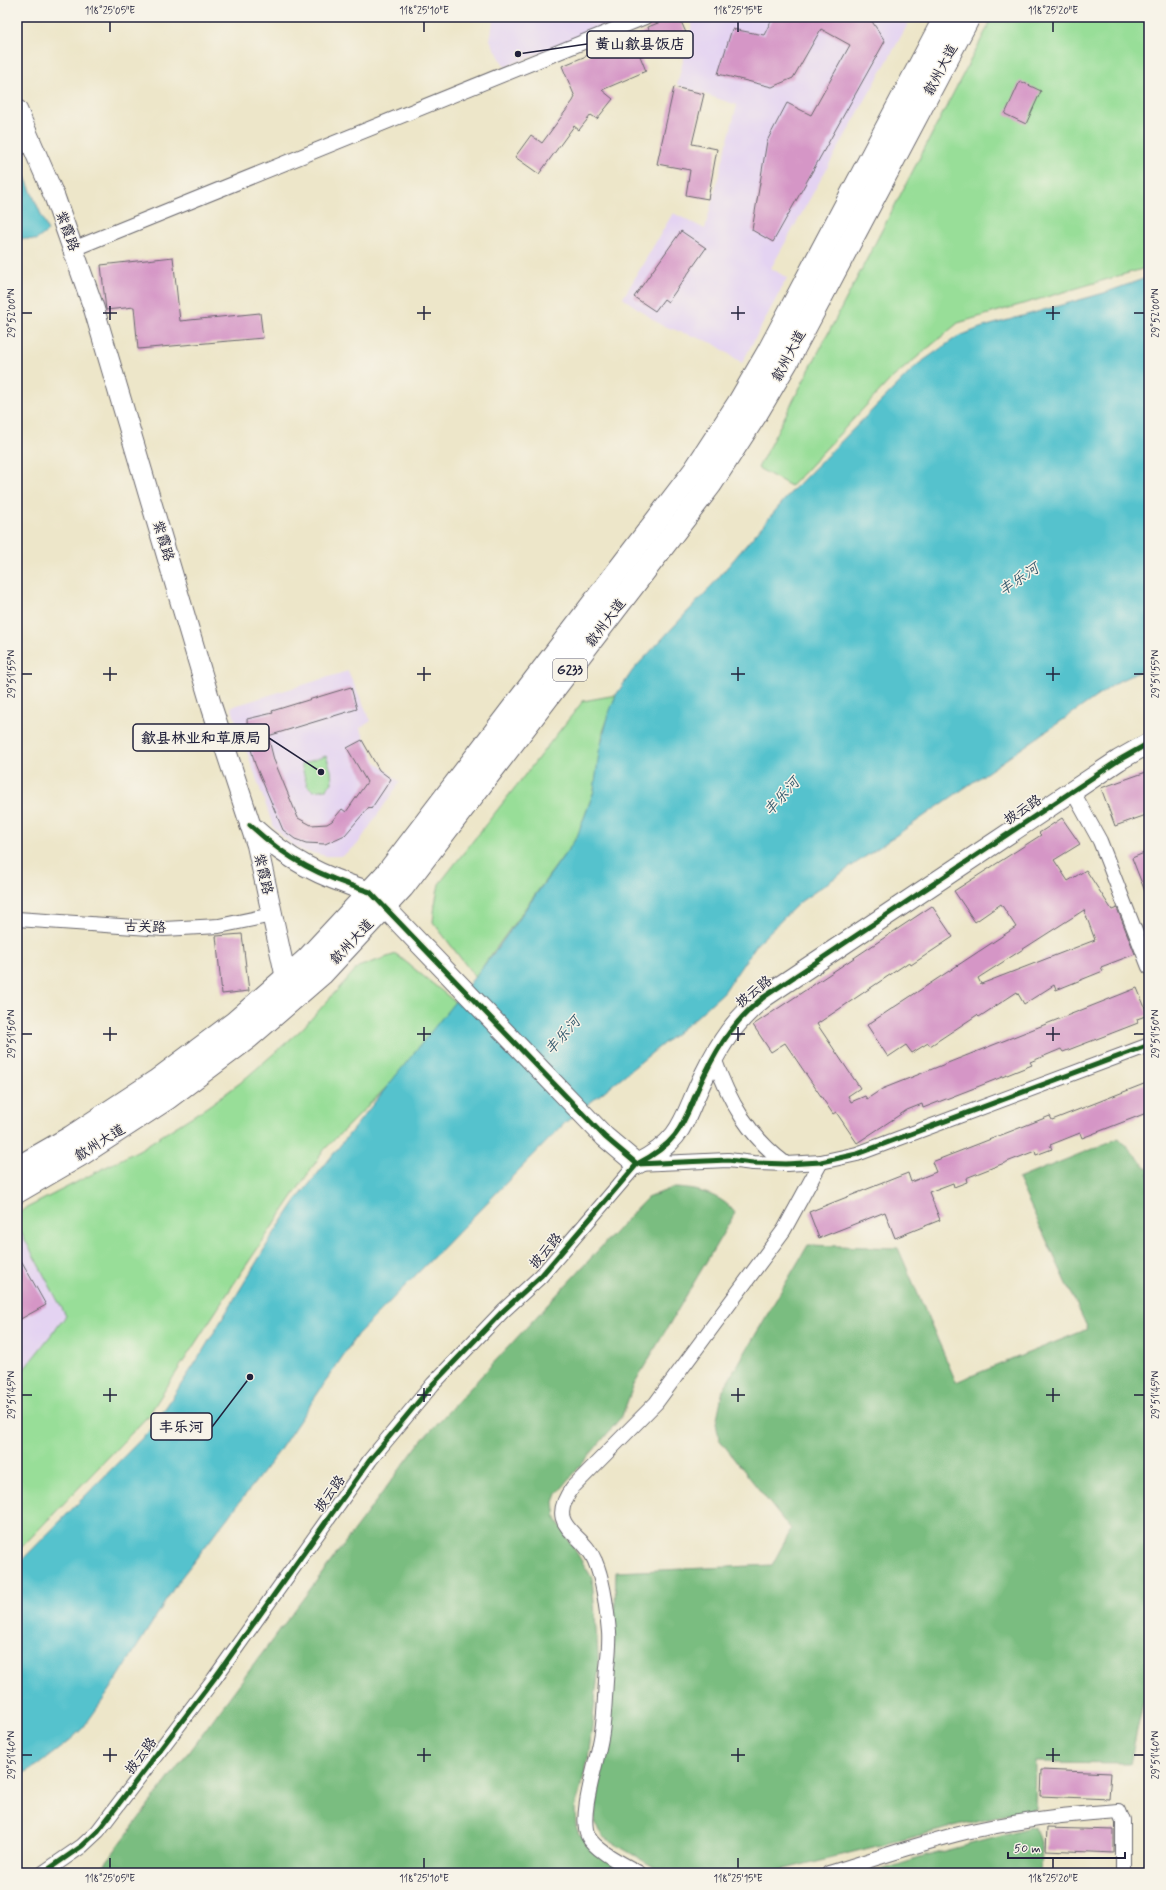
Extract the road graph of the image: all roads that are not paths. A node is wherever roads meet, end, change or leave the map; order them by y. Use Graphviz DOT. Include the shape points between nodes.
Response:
graph roads {
  1 [pos="645,17"];
  2 [pos="945,17"];
  3 [pos="969,17"];
  4 [pos="17,110"];
  5 [pos="73,249"];
  6 [pos="1149,743"];
  7 [pos="1072,792"];
  8 [pos="250,825"];
  9 [pos="377,899"];
  10 [pos="272,915"];
  11 [pos="17,918"];
  12 [pos="1149,966"];
  13 [pos="286,978"];
  14 [pos="1149,1045"];
  15 [pos="714,1058"];
  16 [pos="821,1162"];
  17 [pos="637,1164"];
  18 [pos="786,1164"];
  19 [pos="17,1168"];
  20 [pos="17,1192"];
  21 [pos="43,1873"];
  22 [pos="639,1873"];
  23 [pos="829,1873"];
  24 [pos="1123,1873"];
  1 -- 5 [label="street"];
  2 -- 9 [label="highway, 歙州大道 / G233" via="768,352 717,437 512,712 387,873"];
  3 -- 9 [label="highway, 歙州大道 / G233" via="787,362 735,449 524,731 403,887"];
  4 -- 5 [label="street, 紫霞路"];
  5 -- 8 [label="street, 紫霞路" via="94,309 212,708"];
  6 -- 7 [label="street, 披云路"];
  7 -- 12 [label="street" via="1100,841"];
  7 -- 15 [label="street, 披云路" via="764,997 739,1020"];
  8 -- 9 [label="street" via="281,852 299,863"];
  8 -- 10 [label="street, 紫霞路"];
  9 -- 13 [label="highway, 歙州大道 / G233"];
  9 -- 17 [label="street" via="605,1136"];
  9 -- 20 [label="highway, 歙州大道 / G233" via="322,974 248,1038 126,1127"];
  10 -- 11 [label="street, 古关路" via="219,926 164,929"];
  10 -- 13 [label="street, 紫霞路"];
  13 -- 19 [label="highway, 歙州大道 / G233" via="235,1022 156,1081 72,1136"];
  14 -- 16 [label="street" via="857,1154"];
  15 -- 17 [label="street, 披云路" via="679,1130 663,1148"];
  15 -- 18 [label="street" via="731,1100 749,1128 767,1150"];
  16 -- 18 [label="street"];
  16 -- 22 [label="street" via="784,1230 656,1403 573,1488 564,1502 563,1519 566,1526 595,1560 610,1634 602,1733 586,1812 586,1829 594,1843 607,1854"];
  17 -- 18 [label="street" via="728,1160"];
  17 -- 21 [label="street, 披云路" via="541,1276 467,1348 401,1421 341,1499 214,1679 98,1831 82,1846"];
  23 -- 24 [label="street" via="925,1844 1005,1824 1119,1811 1123,1821"];
}
